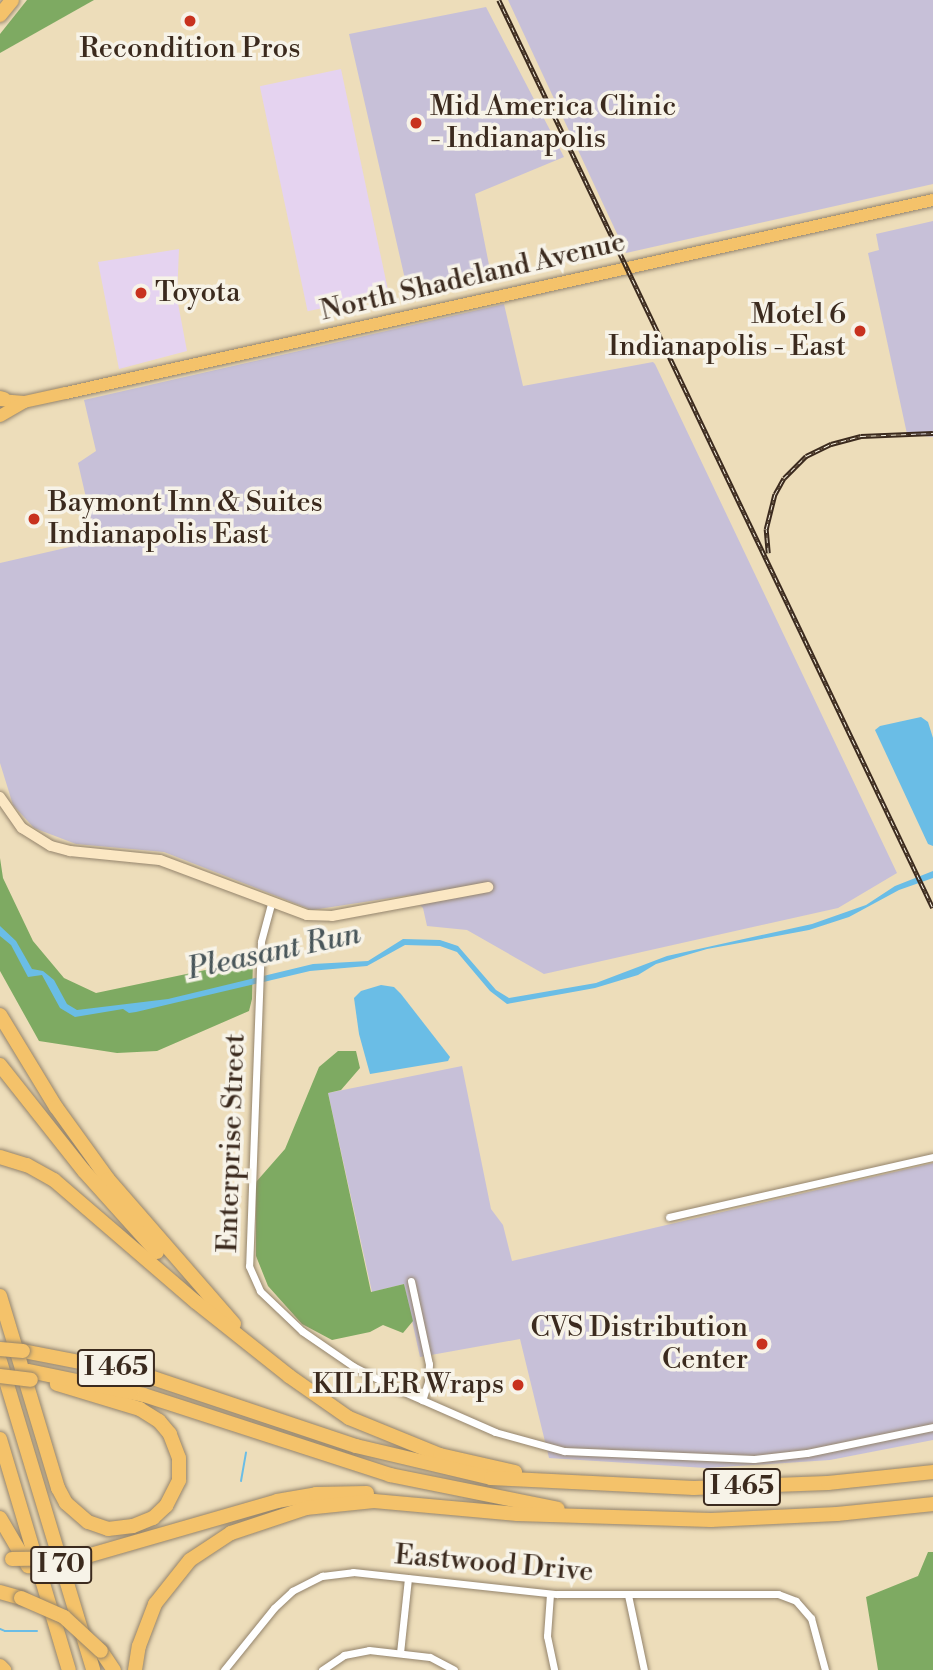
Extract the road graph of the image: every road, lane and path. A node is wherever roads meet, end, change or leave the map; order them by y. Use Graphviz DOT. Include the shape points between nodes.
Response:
graph roads {
  1 [pos="12,0"];
  2 [pos="0,15"];
  3 [pos="933,200"];
  4 [pos="1,399"];
  5 [pos="24,402"];
  6 [pos="0,416"];
  7 [pos="0,797"];
  8 [pos="488,887"];
  9 [pos="271,904"];
  10 [pos="0,1015"];
  11 [pos="0,1065"];
  12 [pos="0,1157"];
  13 [pos="933,1157"];
  14 [pos="669,1217"];
  15 [pos="411,1282"];
  16 [pos="0,1296"];
  17 [pos="219,1320"];
  18 [pos="253,1346"];
  19 [pos="0,1349"];
  20 [pos="0,1362"];
  21 [pos="0,1368"];
  22 [pos="30,1375"];
  23 [pos="0,1376"];
  24 [pos="422,1400"];
  25 [pos="933,1427"];
  26 [pos="0,1439"];
  27 [pos="933,1472"];
  28 [pos="550,1481"];
  29 [pos="933,1504"];
  30 [pos="517,1514"];
  31 [pos="598,1517"];
  32 [pos="0,1518"];
  33 [pos="6,1558"];
  34 [pos="408,1577"];
  35 [pos="0,1591"];
  36 [pos="550,1594"];
  37 [pos="628,1595"];
  38 [pos="400,1653"];
  39 [pos="67,1670"];
  40 [pos="93,1670"];
  41 [pos="114,1670"];
  42 [pos="135,1670"];
  43 [pos="224,1670"];
  44 [pos="322,1670"];
  45 [pos="454,1670"];
  46 [pos="554,1670"];
  47 [pos="644,1670"];
  48 [pos="825,1670"];
  1 -- 2 [label="highway"];
  3 -- 5 [label="main road, North Shadeland Avenue"];
  4 -- 5 [label="main road, North Shadeland Avenue"];
  5 -- 6 [label="main road, North Shadeland Avenue"];
  7 -- 9 [label="street" via="20,826 51,846 160,860"];
  8 -- 9 [label="street" via="329,916"];
  9 -- 24 [label="street, Enterprise Street" via="261,936 248,1250 254,1281 272,1305 317,1343 371,1377"];
  10 -- 18 [label="highway" via="56,1107 108,1179"];
  11 -- 17 [label="highway" via="110,1201"];
  12 -- 17 [label="highway" via="54,1181"];
  13 -- 14 [label="street"];
  15 -- 24 [label="street" via="429,1364"];
  16 -- 22 [label="highway" via="66,1503 88,1522 108,1529 134,1527 160,1512 173,1495 179,1472 176,1445 163,1425 127,1404"];
  17 -- 18 [label="highway"];
  18 -- 28 [label="highway" via="328,1405 375,1431 440,1455"];
  19 -- 28 [label="highway, I 465, bridge" via="141,1374 415,1462 491,1478"];
  20 -- 40 [label="highway, I 70"];
  21 -- 22 [label="highway, I 465"];
  22 -- 23 [label="highway, bridge"];
  22 -- 31 [label="highway, I 465" via="107,1385 390,1475"];
  24 -- 25 [label="street, Enterprise Street" via="524,1442 598,1454 773,1458"];
  26 -- 39 [label="highway, I 70"];
  27 -- 28 [label="highway, I 465" via="743,1488"];
  29 -- 31 [label="highway, I 465" via="755,1519"];
  30 -- 31 [label="highway"];
  30 -- 33 [label="highway, bridge" via="386,1494 316,1494 80,1558"];
  30 -- 42 [label="highway" via="349,1502 291,1512 243,1528 209,1545 166,1586 146,1623"];
  32 -- 39 [label="highway" via="27,1564"];
  34 -- 36 [label="street, Eastwood Drive"];
  34 -- 38 [label="street"];
  34 -- 43 [label="street, Eastwood Drive" via="347,1572 305,1583 276,1605"];
  35 -- 41 [label="highway, bridge" via="64,1617 101,1651"];
  36 -- 37 [label="street, Eastwood Drive"];
  36 -- 46 [label="street" via="547,1630"];
  37 -- 47 [label="street"];
  37 -- 48 [label="street, Eastwood Drive" via="784,1596 798,1603 814,1623"];
  38 -- 44 [label="street" via="356,1651"];
  38 -- 45 [label="street" via="431,1658"];
}
